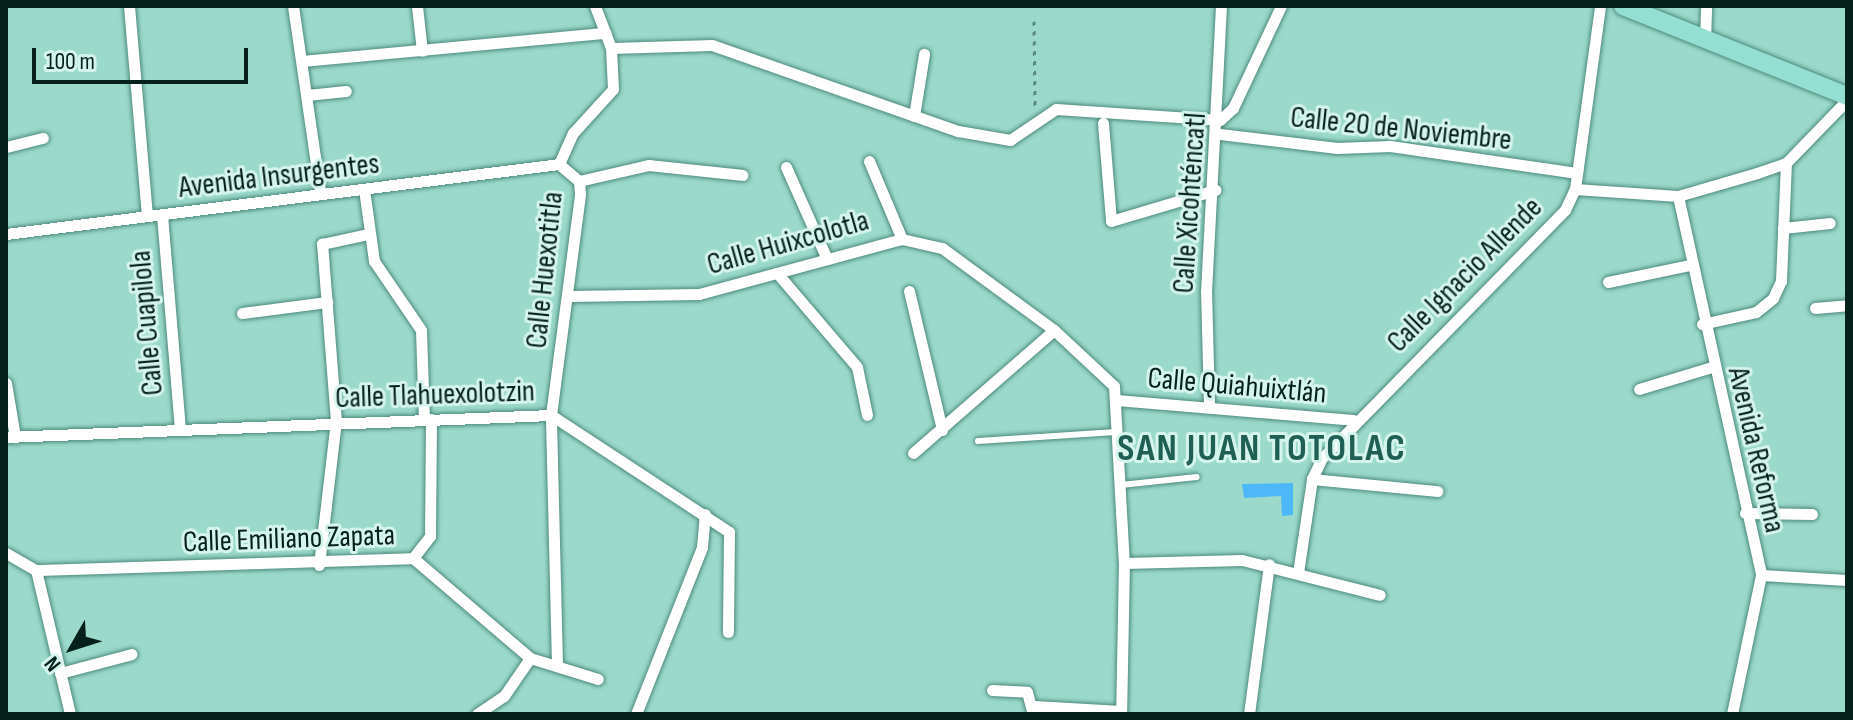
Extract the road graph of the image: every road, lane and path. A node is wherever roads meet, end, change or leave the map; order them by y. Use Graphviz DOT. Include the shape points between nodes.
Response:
graph roads {
  1 [pos="129,6"];
  2 [pos="293,6"];
  3 [pos="417,6"];
  4 [pos="595,6"];
  5 [pos="1221,6"];
  6 [pos="1281,6"];
  7 [pos="1600,6"];
  8 [pos="1623,6"];
  9 [pos="1706,6"];
  10 [pos="1034,21"];
  11 [pos="606,33"];
  12 [pos="1705,40"];
  13 [pos="611,48"];
  14 [pos="422,51"];
  15 [pos="924,54"];
  16 [pos="302,61"];
  17 [pos="346,91"];
  18 [pos="307,95"];
  19 [pos="1847,98"];
  20 [pos="914,116"];
  21 [pos="1039,116"];
  22 [pos="1220,120"];
  23 [pos="1103,123"];
  24 [pos="1220,134"];
  25 [pos="43,138"];
  26 [pos="6,147"];
  27 [pos="869,161"];
  28 [pos="1786,163"];
  29 [pos="559,164"];
  30 [pos="786,167"];
  31 [pos="1577,173"];
  32 [pos="742,175"];
  33 [pos="579,181"];
  34 [pos="364,189"];
  35 [pos="1575,189"];
  36 [pos="1215,190"];
  37 [pos="320,192"];
  38 [pos="1678,196"];
  39 [pos="147,215"];
  40 [pos="162,215"];
  41 [pos="1830,223"];
  42 [pos="1783,228"];
  43 [pos="6,234"];
  44 [pos="368,234"];
  45 [pos="902,239"];
  46 [pos="827,259"];
  47 [pos="1690,265"];
  48 [pos="777,273"];
  49 [pos="1608,282"];
  50 [pos="909,291"];
  51 [pos="569,296"];
  52 [pos="327,302"];
  53 [pos="1847,305"];
  54 [pos="1815,308"];
  55 [pos="242,313"];
  56 [pos="1702,324"];
  57 [pos="1054,330"];
  58 [pos="1712,367"];
  59 [pos="6,383"];
  60 [pos="1639,389"];
  61 [pos="1116,400"];
  62 [pos="1209,404"];
  63 [pos="551,415"];
  64 [pos="867,415"];
  65 [pos="428,419"];
  66 [pos="1353,420"];
  67 [pos="336,421"];
  68 [pos="180,428"];
  69 [pos="942,430"];
  70 [pos="1119,432"];
  71 [pos="10,437"];
  72 [pos="978,441"];
  73 [pos="913,453"];
  74 [pos="1197,477"];
  75 [pos="1312,479"];
  76 [pos="1121,485"];
  77 [pos="1437,491"];
  78 [pos="1745,513"];
  79 [pos="705,514"];
  80 [pos="1812,514"];
  81 [pos="6,553"];
  82 [pos="413,558"];
  83 [pos="1124,563"];
  84 [pos="1269,564"];
  85 [pos="319,565"];
  86 [pos="36,570"];
  87 [pos="1298,573"];
  88 [pos="1761,575"];
  89 [pos="1847,580"];
  90 [pos="1380,595"];
  91 [pos="728,632"];
  92 [pos="132,654"];
  93 [pos="530,658"];
  94 [pos="557,665"];
  95 [pos="60,673"];
  96 [pos="598,679"];
  97 [pos="992,690"];
  98 [pos="1034,710"];
  99 [pos="1121,713"];
  100 [pos="70,714"];
  101 [pos="477,714"];
  102 [pos="636,714"];
  103 [pos="1249,714"];
  104 [pos="1732,714"];
  1 -- 39 [label="street, Calle Cuapilola"];
  2 -- 16 [label="street"];
  3 -- 14 [label="street"];
  4 -- 11 [label="street, Calle Huexotitla"];
  5 -- 22 [label="street, Calle Xicohténcatl"];
  6 -- 22 [label="street" via="1233,108"];
  7 -- 31 [label="street, Calle Ignacio Allende"];
  8 -- 12 [label="main road"];
  9 -- 12 [label="street"];
  10 -- 21 [label="path" via="1031,101"];
  11 -- 13 [label="street, Calle Huexotitla"];
  11 -- 14 [label="street"];
  12 -- 19 [label="main road"];
  13 -- 20 [label="street" via="712,45 771,60"];
  13 -- 29 [label="street, Calle Huexotitla" via="613,89 573,133"];
  14 -- 16 [label="street"];
  15 -- 20 [label="street"];
  16 -- 18 [label="street"];
  17 -- 18 [label="street"];
  18 -- 37 [label="street"];
  19 -- 28 [label="street"];
  20 -- 21 [label="street" via="1010,140"];
  21 -- 22 [label="street" via="1056,109"];
  22 -- 24 [label="street, Calle Xicohténcatl"];
  23 -- 36 [label="street" via="1111,221"];
  24 -- 31 [label="street, Calle 20 de Noviembre" via="1337,148 1390,146"];
  24 -- 36 [label="street, Calle Xicohténcatl"];
  25 -- 26 [label="street"];
  27 -- 45 [label="street"];
  28 -- 38 [label="street"];
  28 -- 42 [label="street"];
  29 -- 33 [label="street, Calle Huexotitla"];
  29 -- 34 [label="street, Avenida Insurgentes"];
  30 -- 46 [label="street"];
  31 -- 35 [label="street, Calle Ignacio Allende"];
  32 -- 33 [label="street" via="649,165"];
  33 -- 51 [label="street, Calle Huexotitla"];
  34 -- 37 [label="street, Avenida Insurgentes"];
  34 -- 44 [label="street"];
  35 -- 38 [label="street"];
  35 -- 66 [label="street, Calle Ignacio Allende" via="1565,210"];
  36 -- 62 [label="street, Calle Xicohténcatl" via="1206,292"];
  37 -- 40 [label="street, Avenida Insurgentes"];
  38 -- 47 [label="street, Avenida Reforma"];
  39 -- 40 [label="street, Avenida Insurgentes"];
  39 -- 43 [label="street, Avenida Insurgentes"];
  40 -- 68 [label="street, Calle Cuapilola"];
  41 -- 42 [label="street"];
  42 -- 56 [label="street" via="1773,298 1756,312"];
  44 -- 52 [label="street" via="324,241"];
  44 -- 65 [label="street" via="379,272 421,330"];
  45 -- 46 [label="street, Calle Huixcolotla"];
  45 -- 57 [label="street, Calle Huixcolotla" via="942,248"];
  46 -- 48 [label="street, Calle Huixcolotla"];
  47 -- 49 [label="street"];
  47 -- 56 [label="street, Avenida Reforma"];
  48 -- 51 [label="street, Calle Huixcolotla" via="699,294"];
  48 -- 64 [label="street" via="857,367"];
  50 -- 69 [label="street"];
  51 -- 63 [label="street, Calle Huexotitla"];
  52 -- 55 [label="street"];
  52 -- 67 [label="street"];
  53 -- 54 [label="street"];
  56 -- 58 [label="street, Avenida Reforma"];
  57 -- 61 [label="street, Calle Huixcolotla" via="1114,386"];
  57 -- 69 [label="street"];
  58 -- 60 [label="street"];
  58 -- 78 [label="street, Avenida Reforma"];
  59 -- 71 [label="street"];
  61 -- 62 [label="street, Calle Quiahuixtlán"];
  61 -- 70 [label="street"];
  62 -- 66 [label="street, Calle Quiahuixtlán"];
  63 -- 65 [label="street, Calle Tlahuexolotzin"];
  63 -- 79 [label="street, Calle Tlahuexolotzin"];
  63 -- 94 [label="street, Calle Huexotitla"];
  65 -- 67 [label="street, Calle Tlahuexolotzin"];
  65 -- 82 [label="street" via="430,536"];
  66 -- 75 [label="street, Calle Ignacio Allende"];
  67 -- 68 [label="street, Calle Tlahuexolotzin"];
  67 -- 85 [label="street"];
  68 -- 71 [label="street, Calle Tlahuexolotzin"];
  69 -- 73 [label="street"];
  70 -- 72 [label="lane"];
  70 -- 76 [label="street"];
  74 -- 76 [label="lane"];
  75 -- 77 [label="street"];
  75 -- 87 [label="street"];
  76 -- 83 [label="street"];
  78 -- 80 [label="street"];
  78 -- 88 [label="street, Avenida Reforma"];
  79 -- 91 [label="street, Calle Tlahuexolotzin" via="729,532"];
  79 -- 102 [label="street" via="702,547"];
  81 -- 86 [label="street"];
  82 -- 85 [label="street, Calle Emiliano Zapata"];
  82 -- 93 [label="street, Calle Emiliano Zapata"];
  83 -- 84 [label="street"];
  83 -- 99 [label="street"];
  84 -- 87 [label="street"];
  84 -- 103 [label="street"];
  85 -- 86 [label="street, Calle Emiliano Zapata"];
  86 -- 95 [label="street"];
  87 -- 90 [label="street"];
  88 -- 89 [label="street"];
  88 -- 104 [label="street, Avenida Reforma" via="1757,621"];
  92 -- 95 [label="street"];
  93 -- 94 [label="street, Calle Emiliano Zapata"];
  93 -- 101 [label="street" via="504,696"];
  94 -- 96 [label="street, Calle Emiliano Zapata"];
  95 -- 100 [label="street"];
  97 -- 98 [label="street" via="1027,692"];
  98 -- 99 [label="street"];
}
